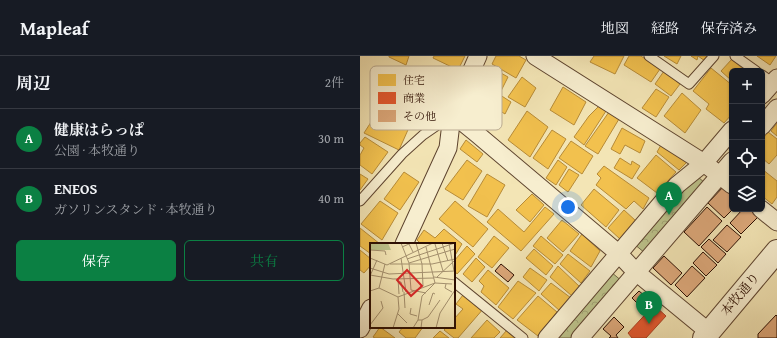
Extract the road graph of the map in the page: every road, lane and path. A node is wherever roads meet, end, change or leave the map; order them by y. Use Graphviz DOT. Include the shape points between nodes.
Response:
graph roads {
  1 [pos="478,56"];
  2 [pos="535,56"];
  3 [pos="649,56"];
  4 [pos="714,56"];
  5 [pos="735,56"];
  6 [pos="474,66"];
  7 [pos="752,68"];
  8 [pos="771,78"];
  9 [pos="765,89"];
  10 [pos="777,108"];
  11 [pos="765,122"];
  12 [pos="430,130"];
  13 [pos="450,130"];
  14 [pos="472,130"];
  15 [pos="729,134"];
  16 [pos="704,163"];
  17 [pos="726,180"];
  18 [pos="360,201"];
  19 [pos="765,212"];
  20 [pos="777,222"];
  21 [pos="405,243"];
  22 [pos="777,251"];
  23 [pos="618,254"];
  24 [pos="636,272"];
  25 [pos="455,283"];
  26 [pos="370,310"];
  27 [pos="360,329"];
  28 [pos="710,336"];
  29 [pos="524,338"];
  30 [pos="547,338"];
  31 [pos="580,338"];
  1 -- 6 [label="street"];
  2 -- 16 [label="street"];
  3 -- 4 [label="lane" via="689,84"];
  5 -- 7 [label="lane"];
  8 -- 9 [label="street"];
  10 -- 11 [label="street"];
  12 -- 18 [label="lane" via="402,154"];
  13 -- 21 [label="street" via="448,148"];
  14 -- 23 [label="street"];
  15 -- 16 [label="street"];
  16 -- 17 [label="street"];
  16 -- 23 [label="street" via="677,184"];
  17 -- 24 [label="street"];
  19 -- 20 [label="street"];
  22 -- 28 [label="street, 本牧通り"];
  23 -- 24 [label="street"];
  23 -- 30 [label="street"];
  24 -- 28 [label="street"];
  24 -- 31 [label="street"];
  25 -- 29 [label="lane"];
  26 -- 27 [label="street"];
}
